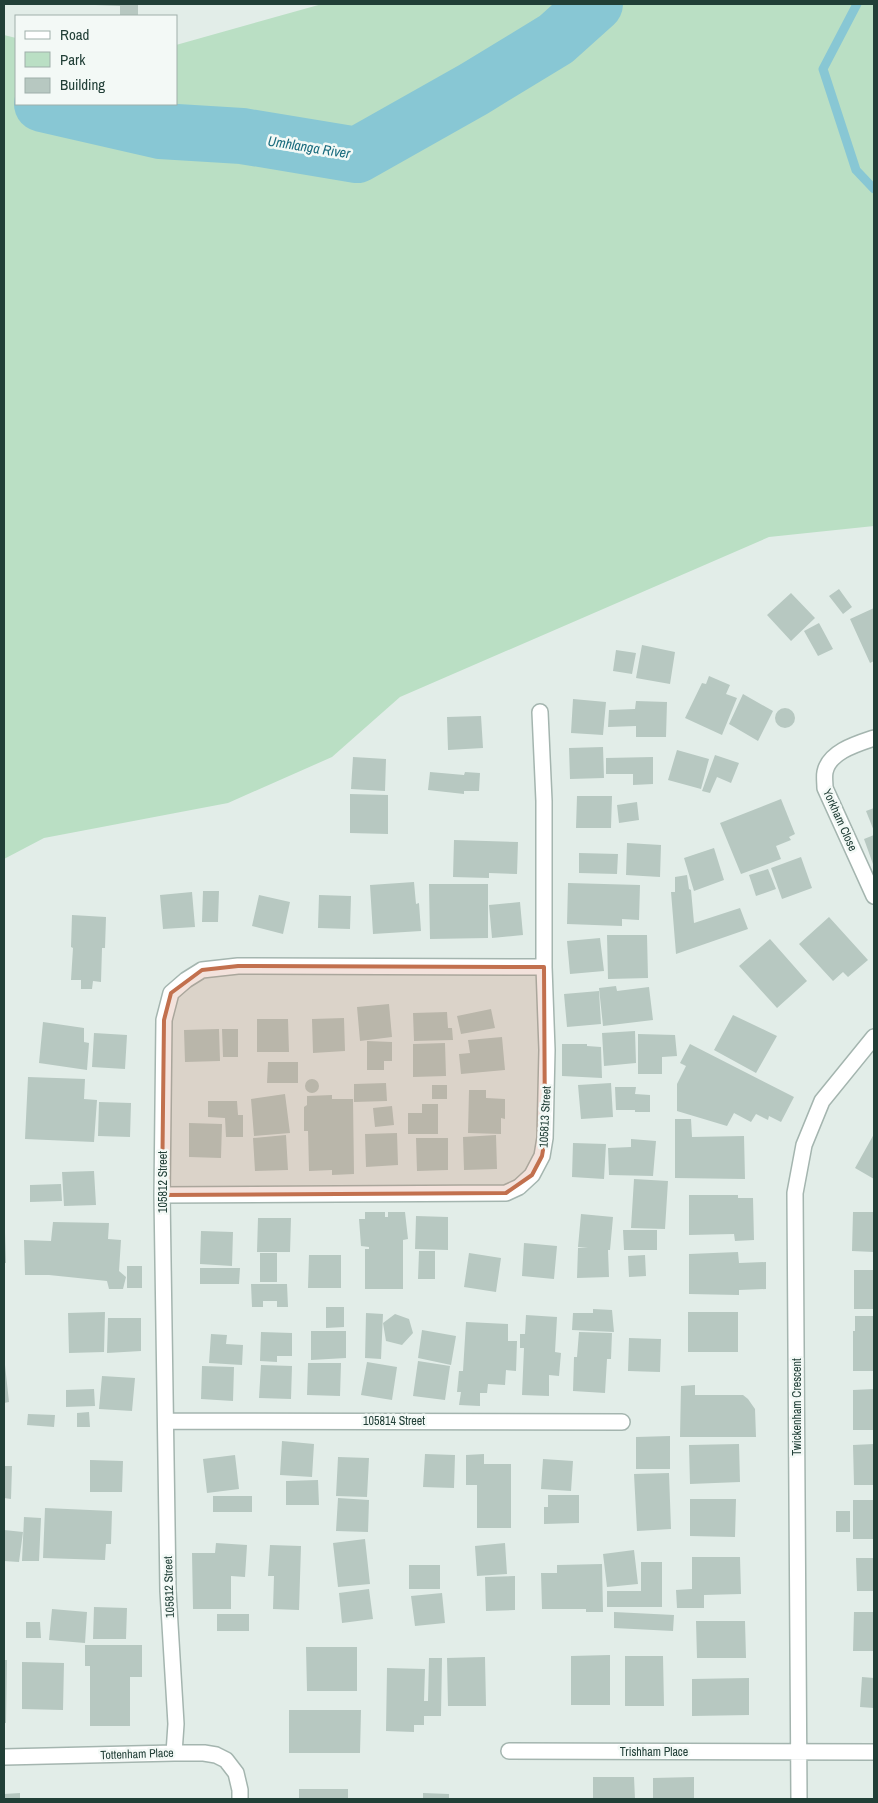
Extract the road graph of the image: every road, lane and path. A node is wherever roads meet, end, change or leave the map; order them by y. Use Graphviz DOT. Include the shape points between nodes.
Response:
graph roads {
  1 [pos="540,712"];
  2 [pos="874,738"];
  3 [pos="874,896"];
  4 [pos="544,967"];
  5 [pos="874,1038"];
  6 [pos="162,1195"];
  7 [pos="166,1421"];
  8 [pos="622,1422"];
  9 [pos="509,1751"];
  10 [pos="799,1752"];
  11 [pos="874,1752"];
  12 [pos="174,1753"];
  13 [pos="4,1757"];
  14 [pos="240,1799"];
  15 [pos="799,1799"];
  1 -- 4 [label="street, 105813 Street" via="544,801"];
  2 -- 3 [label="street, Yorkham Close" via="830,760 825,773 825,788"];
  4 -- 6 [label="street, 105812 Street" via="238,966 202,970 171,993 164,1020"];
  4 -- 6 [label="street, 105813 Street" via="547,1050 545,1138 542,1156 532,1175 519,1186 506,1193"];
  5 -- 10 [label="street, Twickenham Crescent" via="822,1101 804,1146 795,1193"];
  6 -- 7 [label="street, 105812 Street"];
  7 -- 8 [label="street, 105814 Street"];
  7 -- 12 [label="street, 105812 Street" via="168,1591 176,1724"];
  9 -- 10 [label="street, Trishham Place"];
  10 -- 11 [label="street, Trishham Place"];
  10 -- 15 [label="street, Twickenham Crescent"];
  12 -- 13 [label="street, Tottenham Place"];
  12 -- 14 [label="street, Tottenham Place" via="204,1753 226,1760 236,1773"];
}
